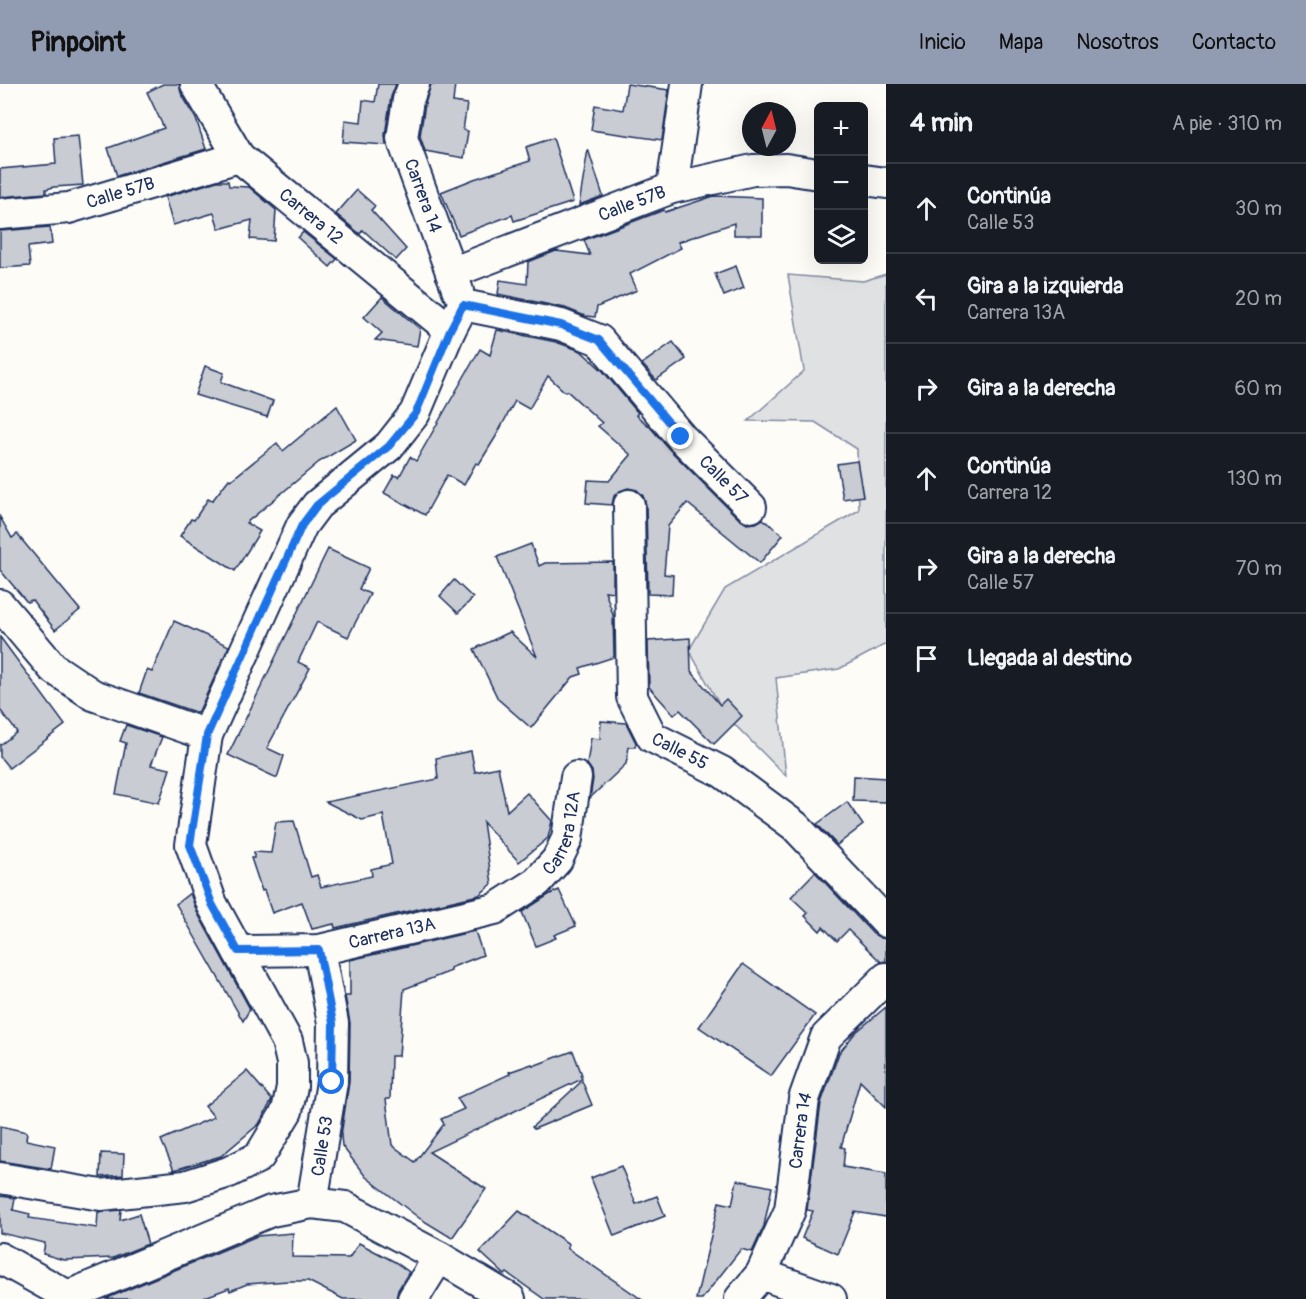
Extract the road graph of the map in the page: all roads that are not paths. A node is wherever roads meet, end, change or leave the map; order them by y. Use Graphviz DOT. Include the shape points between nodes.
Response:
graph roads {
  1 [pos="196,84"];
  2 [pos="414,84"];
  3 [pos="687,84"];
  4 [pos="239,157"];
  5 [pos="814,173"];
  6 [pos="868,181"];
  7 [pos="886,183"];
  8 [pos="672,188"];
  9 [pos="0,214"];
  10 [pos="451,273"];
  11 [pos="457,317"];
  12 [pos="629,505"];
  13 [pos="752,507"];
  14 [pos="0,604"];
  15 [pos="207,735"];
  16 [pos="576,777"];
  17 [pos="537,882"];
  18 [pos="886,922"];
  19 [pos="319,950"];
  20 [pos="238,951"];
  21 [pos="886,978"];
  22 [pos="0,1178"];
  23 [pos="312,1203"];
  24 [pos="439,1257"];
  25 [pos="0,1258"];
  26 [pos="761,1274"];
  27 [pos="67,1298"];
  28 [pos="413,1299"];
  29 [pos="510,1299"];
  30 [pos="740,1299"];
  31 [pos="831,1299"];
  1 -- 4 [label="street, Carrera 12"];
  2 -- 10 [label="street, Carrera 14" via="402,138"];
  3 -- 8 [label="street"];
  4 -- 9 [label="street, Calle 57B" via="69,208"];
  4 -- 11 [label="street, Carrera 12"];
  5 -- 8 [label="street, Calle 57B" via="753,170"];
  6 -- 7 [label="street"];
  8 -- 10 [label="street, Calle 57B"];
  10 -- 11 [label="street, Carrera 14"];
  11 -- 13 [label="street, Calle 57" via="561,325 599,340 681,437"];
  11 -- 15 [label="street" via="416,413 389,446 317,505 302,525"];
  12 -- 18 [label="street, Calle 55" via="632,697 652,737 722,772 795,826"];
  14 -- 15 [label="street" via="53,668 93,695"];
  15 -- 20 [label="street" via="190,845 212,904"];
  16 -- 17 [label="street, Carrera 12A" via="567,839 557,860"];
  17 -- 19 [label="street, Carrera 13A" via="495,909"];
  19 -- 20 [label="street, Carrera 13A"];
  19 -- 23 [label="street, Calle 53" via="333,1023 332,1082"];
  20 -- 22 [label="street" via="287,1041 292,1062 287,1111 259,1157 230,1172 185,1186 101,1195"];
  21 -- 26 [label="street, Carrera 14" via="826,1037 804,1099 790,1210"];
  23 -- 24 [label="street, Calle 53" via="345,1207"];
  23 -- 27 [label="street" via="271,1211"];
  24 -- 28 [label="street"];
  24 -- 29 [label="street, Calle 53"];
  25 -- 27 [label="street"];
  26 -- 30 [label="street, Carrera 14"];
  26 -- 31 [label="street"];
}
